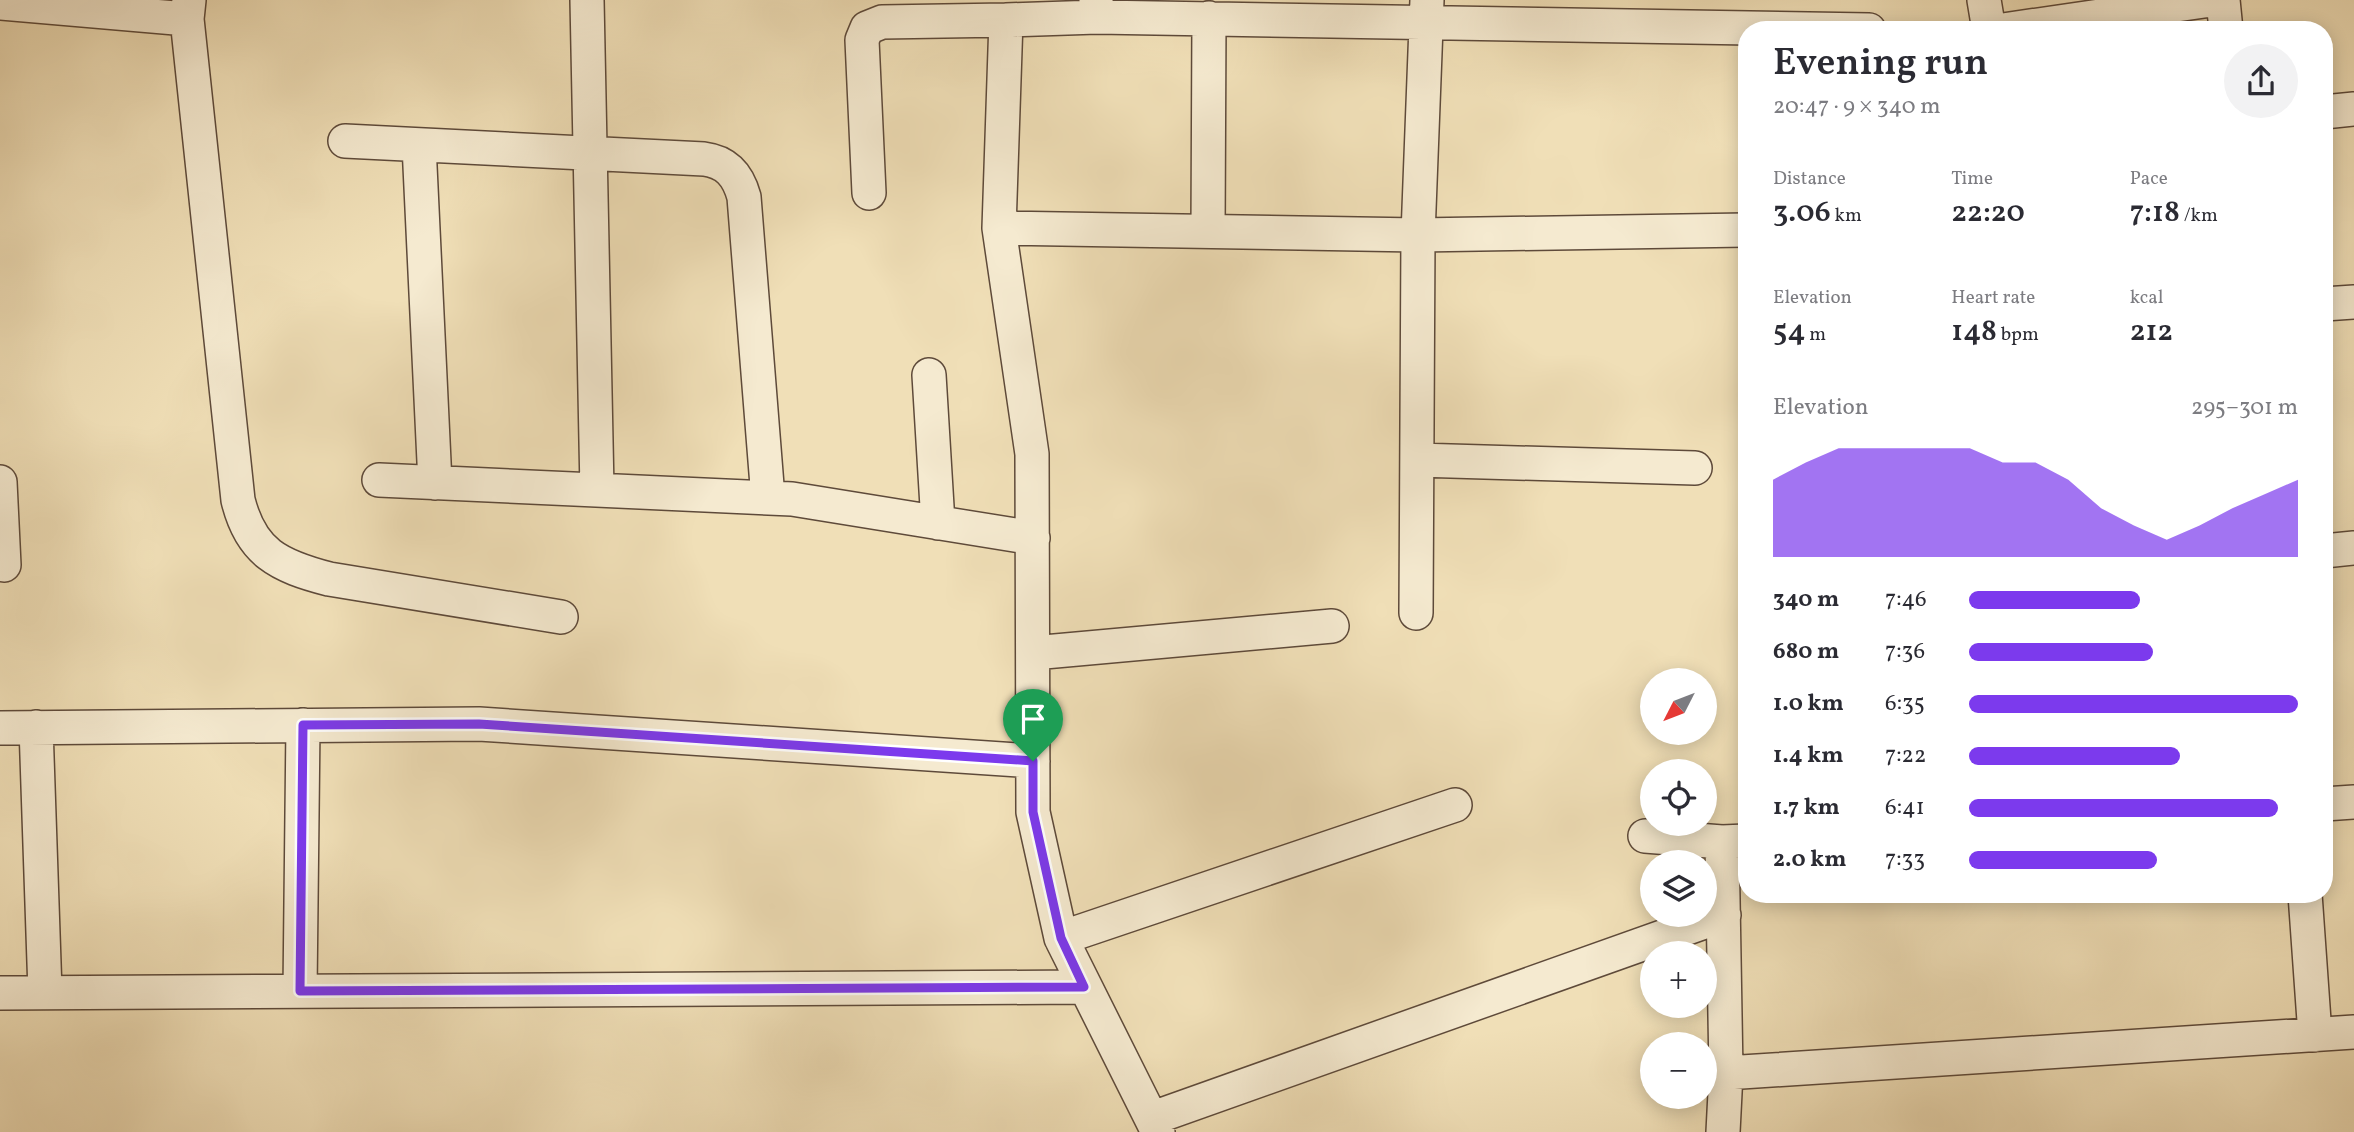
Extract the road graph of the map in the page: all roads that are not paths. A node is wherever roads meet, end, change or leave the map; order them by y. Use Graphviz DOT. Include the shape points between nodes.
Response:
graph roads {
  1 [pos="587,0"];
  2 [pos="1984,0"];
  3 [pos="2211,0"];
  4 [pos="2223,0"];
  5 [pos="0,3"];
  6 [pos="1097,8"];
  7 [pos="188,10"];
  8 [pos="1426,11"];
  9 [pos="1209,18"];
  10 [pos="1006,20"];
  11 [pos="1988,21"];
  12 [pos="2065,21"];
  13 [pos="2225,21"];
  14 [pos="1738,28"];
  15 [pos="2354,109"];
  16 [pos="2333,111"];
  17 [pos="345,141"];
  18 [pos="419,145"];
  19 [pos="590,153"];
  20 [pos="869,193"];
  21 [pos="999,228"];
  22 [pos="1738,230"];
  23 [pos="1208,231"];
  24 [pos="1418,235"];
  25 [pos="2354,302"];
  26 [pos="2333,303"];
  27 [pos="929,376"];
  28 [pos="1417,460"];
  29 [pos="1695,468"];
  30 [pos="379,480"];
  31 [pos="0,482"];
  32 [pos="435,483"];
  33 [pos="597,490"];
  34 [pos="768,499"];
  35 [pos="939,523"];
  36 [pos="1033,538"];
  37 [pos="2354,548"];
  38 [pos="2333,550"];
  39 [pos="4,565"];
  40 [pos="1416,613"];
  41 [pos="561,617"];
  42 [pos="1332,626"];
  43 [pos="1033,653"];
  44 [pos="303,725"];
  45 [pos="36,727"];
  46 [pos="0,728"];
  47 [pos="1033,761"];
  48 [pos="2354,802"];
  49 [pos="2333,803"];
  50 [pos="1455,804"];
  51 [pos="1645,836"];
  52 [pos="1734,841"];
  53 [pos="2306,903"];
  54 [pos="1724,915"];
  55 [pos="1061,938"];
  56 [pos="1084,987"];
  57 [pos="300,991"];
  58 [pos="45,992"];
  59 [pos="0,993"];
  60 [pos="2354,1032"];
  61 [pos="2315,1035"];
  62 [pos="1726,1073"];
  63 [pos="1156,1125"];
  64 [pos="1723,1132"];
  1 -- 19 [label="street"];
  2 -- 11 [label="street"];
  3 -- 12 [label="street"];
  4 -- 13 [label="street"];
  5 -- 7 [label="street"];
  6 -- 9 [label="street"];
  6 -- 10 [label="street"];
  7 -- 41 [label="street" via="238,500 249,531 275,560 298,571"];
  8 -- 9 [label="street"];
  8 -- 14 [label="street"];
  8 -- 24 [label="street"];
  9 -- 23 [label="street"];
  10 -- 20 [label="street" via="882,22 867,28 862,40"];
  10 -- 21 [label="street"];
  15 -- 16 [label="street"];
  17 -- 18 [label="street"];
  18 -- 19 [label="street"];
  18 -- 32 [label="street"];
  19 -- 33 [label="street"];
  19 -- 34 [label="street" via="714,160 729,168 741,184"];
  21 -- 23 [label="street"];
  21 -- 36 [label="street" via="1032,454"];
  22 -- 24 [label="street"];
  23 -- 24 [label="street"];
  24 -- 28 [label="street"];
  25 -- 26 [label="street"];
  27 -- 35 [label="street"];
  28 -- 29 [label="street"];
  28 -- 40 [label="street"];
  30 -- 32 [label="street"];
  31 -- 39 [label="street"];
  32 -- 33 [label="street"];
  33 -- 34 [label="street"];
  34 -- 35 [label="street"];
  35 -- 36 [label="street"];
  36 -- 43 [label="street"];
  37 -- 38 [label="street"];
  42 -- 43 [label="street"];
  43 -- 47 [label="street"];
  44 -- 45 [label="street"];
  44 -- 47 [label="street" via="479,724"];
  44 -- 57 [label="street"];
  45 -- 46 [label="street"];
  45 -- 58 [label="street"];
  47 -- 55 [label="street" via="1033,812"];
  48 -- 49 [label="street"];
  50 -- 55 [label="street"];
  51 -- 52 [label="street"];
  52 -- 54 [label="street"];
  53 -- 61 [label="street"];
  54 -- 62 [label="street"];
  54 -- 63 [label="street"];
  55 -- 56 [label="street"];
  56 -- 57 [label="street"];
  56 -- 63 [label="street"];
  57 -- 58 [label="street"];
  58 -- 59 [label="street"];
  60 -- 61 [label="street"];
  61 -- 62 [label="street"];
  62 -- 64 [label="street"];
}
